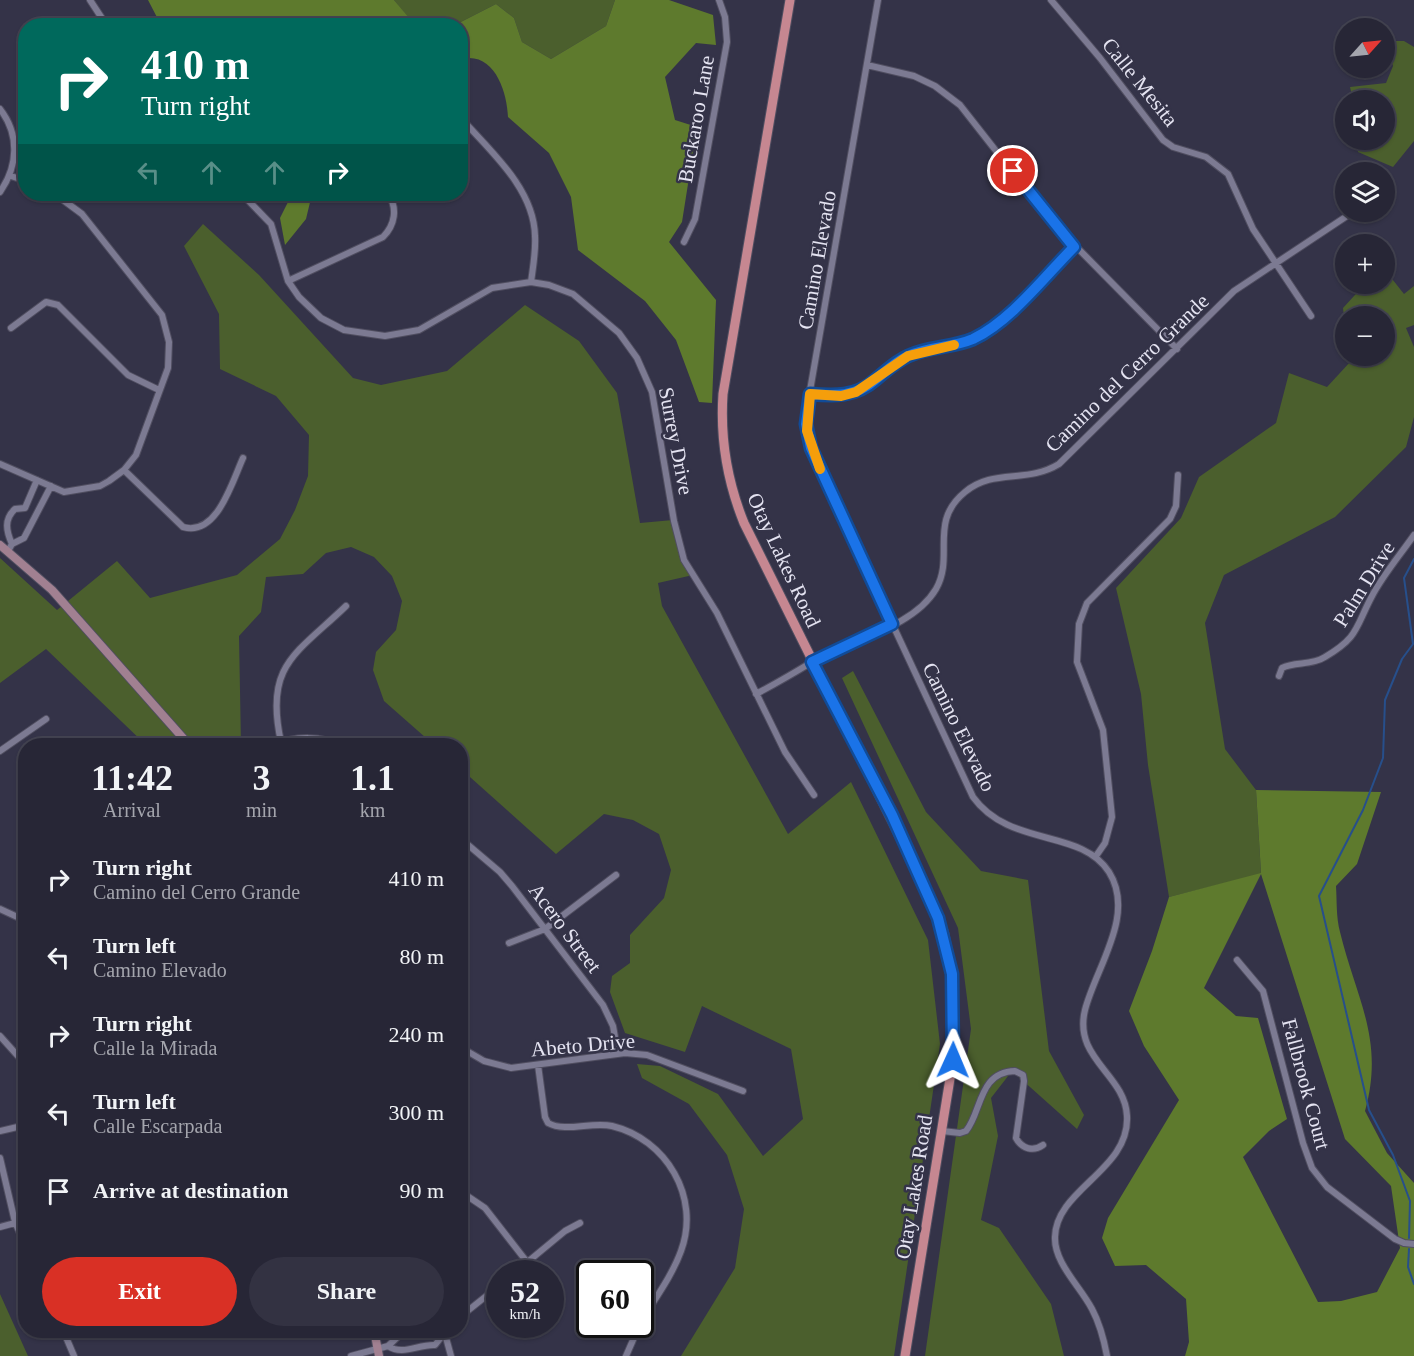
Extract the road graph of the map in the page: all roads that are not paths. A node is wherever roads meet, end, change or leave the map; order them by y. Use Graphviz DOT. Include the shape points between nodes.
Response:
graph roads {
  1 [pos="90,0"];
  2 [pos="719,0"];
  3 [pos="790,0"];
  4 [pos="878,0"];
  5 [pos="1051,0"];
  6 [pos="102,18"];
  7 [pos="867,65"];
  8 [pos="0,109"];
  9 [pos="468,126"];
  10 [pos="11,176"];
  11 [pos="18,178"];
  12 [pos="0,192"];
  13 [pos="64,201"];
  14 [pos="249,201"];
  15 [pos="392,201"];
  16 [pos="1338,222"];
  17 [pos="684,243"];
  18 [pos="1074,247"];
  19 [pos="1275,264"];
  20 [pos="288,281"];
  21 [pos="531,282"];
  22 [pos="1311,316"];
  23 [pos="12,327"];
  24 [pos="1177,348"];
  25 [pos="159,390"];
  26 [pos="810,394"];
  27 [pos="243,458"];
  28 [pos="0,465"];
  29 [pos="123,470"];
  30 [pos="1178,475"];
  31 [pos="37,480"];
  32 [pos="51,486"];
  33 [pos="25,508"];
  34 [pos="37,514"];
  35 [pos="1414,535"];
  36 [pos="0,545"];
  37 [pos="10,547"];
  38 [pos="346,606"];
  39 [pos="892,624"];
  40 [pos="812,662"];
  41 [pos="1279,676"];
  42 [pos="756,694"];
  43 [pos="46,719"];
  44 [pos="18,738"];
  45 [pos="19,738"];
  46 [pos="183,738"];
  47 [pos="279,738"];
  48 [pos="0,751"];
  49 [pos="814,795"];
  50 [pos="468,845"];
  51 [pos="1096,856"];
  52 [pos="616,875"];
  53 [pos="0,909"];
  54 [pos="18,917"];
  55 [pos="545,929"];
  56 [pos="509,943"];
  57 [pos="1237,960"];
  58 [pos="0,1036"];
  59 [pos="468,1051"];
  60 [pos="618,1054"];
  61 [pos="18,1056"];
  62 [pos="538,1065"];
  63 [pos="743,1090"];
  64 [pos="18,1127"];
  65 [pos="0,1131"];
  66 [pos="942,1131"];
  67 [pos="1043,1145"];
  68 [pos="0,1158"];
  69 [pos="468,1196"];
  70 [pos="18,1221"];
  71 [pos="15,1222"];
  72 [pos="580,1223"];
  73 [pos="0,1227"];
  74 [pos="18,1229"];
  75 [pos="1414,1244"];
  76 [pos="525,1260"];
  77 [pos="529,1260"];
  78 [pos="486,1296"];
  79 [pos="654,1300"];
  80 [pos="468,1311"];
  81 [pos="66,1338"];
  82 [pos="395,1338"];
  83 [pos="421,1338"];
  84 [pos="441,1338"];
  85 [pos="447,1338"];
  86 [pos="634,1338"];
  87 [pos="423,1344"];
  88 [pos="388,1347"];
  89 [pos="379,1352"];
  90 [pos="74,1356"];
  91 [pos="351,1356"];
  92 [pos="450,1356"];
  93 [pos="626,1356"];
  94 [pos="905,1356"];
  95 [pos="1107,1356"];
  1 -- 6 [label="street"];
  2 -- 17 [label="street, Buckaroo Lane" via="727,42 695,219"];
  3 -- 40 [label="main road, Otay Lakes Road" via="723,394 722,422 726,464 738,509"];
  4 -- 7 [label="street, Camino Elevado"];
  5 -- 19 [label="street, Calle Mesita" via="1163,140 1206,157 1228,174 1253,229"];
  7 -- 18 [label="street" via="914,76 960,105"];
  7 -- 26 [label="street, Camino Elevado"];
  8 -- 10 [label="street" via="14,138"];
  9 -- 21 [label="street" via="518,184 526,201 535,236"];
  10 -- 11 [label="street"];
  10 -- 12 [label="street"];
  13 -- 25 [label="street" via="82,214 162,315 168,334 169,360"];
  14 -- 20 [label="street, Surrey Drive" via="271,224"];
  15 -- 20 [label="street" via="394,216 383,237"];
  16 -- 19 [label="street, Camino del Cerro Grande"];
  18 -- 24 [label="street"];
  18 -- 26 [label="street" via="984,333 960,344 908,356 856,392 841,396"];
  19 -- 22 [label="street, Calle Mesita"];
  19 -- 24 [label="street, Camino del Cerro Grande" via="1234,291"];
  20 -- 21 [label="street, Surrey Drive" via="305,305 328,322 352,332 385,336 419,330 492,288"];
  21 -- 42 [label="street, Surrey Drive" via="557,287 580,298 619,333 637,358 652,392 684,560 717,613"];
  23 -- 25 [label="street" via="46,302 58,305 128,375"];
  24 -- 39 [label="street, Camino del Cerro Grande" via="1059,464 1028,477 986,480 959,497 946,516 942,533 939,584 921,608"];
  25 -- 29 [label="street" via="136,455"];
  26 -- 39 [label="street, Camino Elevado" via="806,424 811,448"];
  27 -- 29 [label="street" via="225,500 194,530 183,527"];
  28 -- 31 [label="street"];
  29 -- 32 [label="street" via="100,486 64,492"];
  30 -- 51 [label="street" via="1176,506 1170,519 1087,603 1079,624 1077,662 1103,730 1112,818 1105,843"];
  31 -- 32 [label="street"];
  31 -- 33 [label="street"];
  32 -- 34 [label="street"];
  33 -- 34 [label="street"];
  33 -- 37 [label="street" via="15,509 7,520"];
  34 -- 37 [label="street" via="24,538"];
  35 -- 41 [label="street, Palm Drive" via="1372,596 1352,638 1323,659 1282,668"];
  36 -- 37 [label="street"];
  37 -- 46 [label="street"];
  38 -- 47 [label="street" via="290,660 279,677 274,708"];
  39 -- 40 [label="street, Camino del Cerro Grande"];
  39 -- 51 [label="street, Camino Elevado" via="978,804 1009,827"];
  40 -- 42 [label="street, Camino del Cerro Grande"];
  40 -- 66 [label="main road, Otay Lakes Road" via="892,815 944,934 954,996 953,1060"];
  42 -- 49 [label="street, Surrey Drive" via="785,752"];
  43 -- 45 [label="street"];
  44 -- 48 [label="street"];
  50 -- 55 [label="street, Acero Street" via="500,872"];
  51 -- 95 [label="street" via="1113,881 1119,908 1085,1009 1084,1029 1093,1057 1122,1096 1127,1126 1119,1150 1064,1210 1055,1236 1061,1260 1095,1316"];
  52 -- 55 [label="street"];
  53 -- 54 [label="street"];
  55 -- 56 [label="street"];
  55 -- 60 [label="street, Acero Street" via="603,1005 613,1026"];
  57 -- 75 [label="street, Fallbrook Court" via="1263,991 1312,1168 1327,1187 1395,1239"];
  58 -- 61 [label="street"];
  59 -- 62 [label="street, Abeto Drive" via="498,1066"];
  60 -- 62 [label="street, Abeto Drive"];
  60 -- 63 [label="street, Abeto Drive" via="658,1058"];
  62 -- 79 [label="street" via="548,1123 561,1127 604,1124 634,1134 660,1152 679,1180 686,1208 685,1237 681,1253"];
  64 -- 65 [label="street"];
  66 -- 67 [label="street" via="966,1131 985,1089 1004,1073 1015,1071 1024,1081 1017,1141 1031,1149"];
  66 -- 94 [label="main road, Otay Lakes Road"];
  68 -- 71 [label="street"];
  69 -- 76 [label="street" via="485,1208"];
  70 -- 71 [label="street"];
  71 -- 73 [label="street"];
  71 -- 74 [label="street"];
  72 -- 77 [label="street"];
  78 -- 80 [label="street"];
  81 -- 90 [label="street"];
  82 -- 88 [label="street"];
  83 -- 87 [label="street"];
  84 -- 87 [label="street" via="435,1345"];
  85 -- 92 [label="street"];
  86 -- 93 [label="street"];
  87 -- 88 [label="street" via="403,1351"];
  88 -- 89 [label="street"];
  89 -- 91 [label="street"];
}
